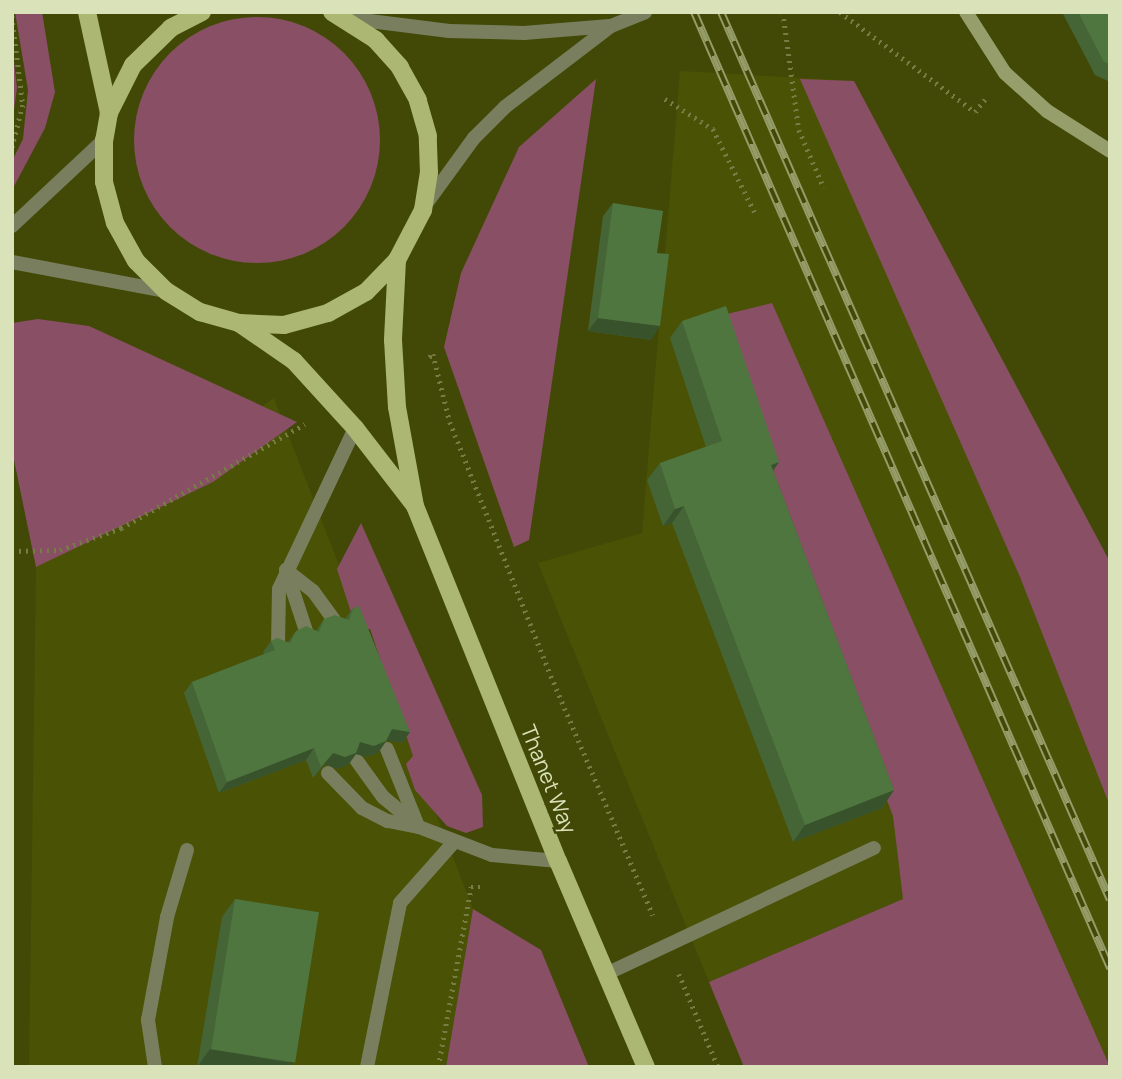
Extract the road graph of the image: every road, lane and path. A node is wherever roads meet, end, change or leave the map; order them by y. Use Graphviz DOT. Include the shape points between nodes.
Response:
graph roads {
  1 [pos="87,12"];
  2 [pos="202,12"];
  3 [pos="645,12"];
  4 [pos="783,12"];
  5 [pos="840,12"];
  6 [pos="966,12"];
  7 [pos="339,15"];
  8 [pos="12,16"];
  9 [pos="611,26"];
  10 [pos="1005,72"];
  11 [pos="665,99"];
  12 [pos="109,113"];
  13 [pos="104,140"];
  14 [pos="12,148"];
  15 [pos="1110,151"];
  16 [pos="824,188"];
  17 [pos="423,210"];
  18 [pos="756,215"];
  19 [pos="12,226"];
  20 [pos="397,260"];
  21 [pos="12,262"];
  22 [pos="166,291"];
  23 [pos="239,323"];
  24 [pos="433,354"];
  25 [pos="335,407"];
  26 [pos="355,428"];
  27 [pos="415,506"];
  28 [pos="12,551"];
  29 [pos="286,570"];
  30 [pos="336,623"];
  31 [pos="307,635"];
  32 [pos="278,646"];
  33 [pos="387,749"];
  34 [pos="357,761"];
  35 [pos="328,773"];
  36 [pos="419,827"];
  37 [pos="453,843"];
  38 [pos="874,848"];
  39 [pos="187,850"];
  40 [pos="558,861"];
  41 [pos="483,887"];
  42 [pos="666,944"];
  43 [pos="606,974"];
  44 [pos="155,1067"];
  45 [pos="367,1067"];
  46 [pos="438,1067"];
  47 [pos="646,1067"];
  48 [pos="718,1067"];
  1 -- 12 [label="main road"];
  2 -- 12 [label="main road" via="171,28 133,65"];
  3 -- 9 [label="street"];
  4 -- 16 [label="path" via="799,130"];
  5 -- 10 [label="path" via="975,112"];
  6 -- 10 [label="main road"];
  7 -- 9 [label="street" via="449,31 524,33"];
  7 -- 17 [label="main road" via="376,40 400,67 418,100 428,136"];
  8 -- 14 [label="path" via="23,106"];
  9 -- 17 [label="street" via="505,107 474,138"];
  10 -- 15 [label="main road" via="1047,111"];
  11 -- 18 [label="path" via="713,130"];
  12 -- 13 [label="main road"];
  13 -- 19 [label="street"];
  13 -- 22 [label="main road" via="104,182 115,223 136,261"];
  17 -- 20 [label="main road"];
  20 -- 23 [label="main road" via="366,292 328,313 284,325"];
  20 -- 27 [label="main road, Thanet Way" via="393,340 397,407"];
  21 -- 22 [label="street"];
  22 -- 23 [label="main road" via="200,312"];
  23 -- 25 [label="main road, Thanet Way" via="294,361"];
  24 -- 42 [label="path" via="454,434"];
  25 -- 26 [label="main road, Thanet Way"];
  25 -- 28 [label="path" via="121,528 61,550"];
  26 -- 27 [label="main road, Thanet Way"];
  26 -- 29 [label="street" via="325,499"];
  27 -- 40 [label="main road, Thanet Way"];
  29 -- 30 [label="street" via="313,591"];
  29 -- 31 [label="street"];
  29 -- 32 [label="street" via="275,606"];
  33 -- 36 [label="street"];
  34 -- 36 [label="street" via="383,797"];
  35 -- 36 [label="street" via="362,808 388,821"];
  36 -- 37 [label="street"];
  37 -- 40 [label="street" via="492,855"];
  37 -- 45 [label="street" via="400,903"];
  38 -- 42 [label="street"];
  39 -- 44 [label="street" via="167,917 148,1020"];
  40 -- 43 [label="main road, Thanet Way"];
  41 -- 46 [label="path" via="471,887"];
  42 -- 43 [label="street"];
  42 -- 48 [label="path"];
  43 -- 47 [label="main road, Thanet Way"];
}
